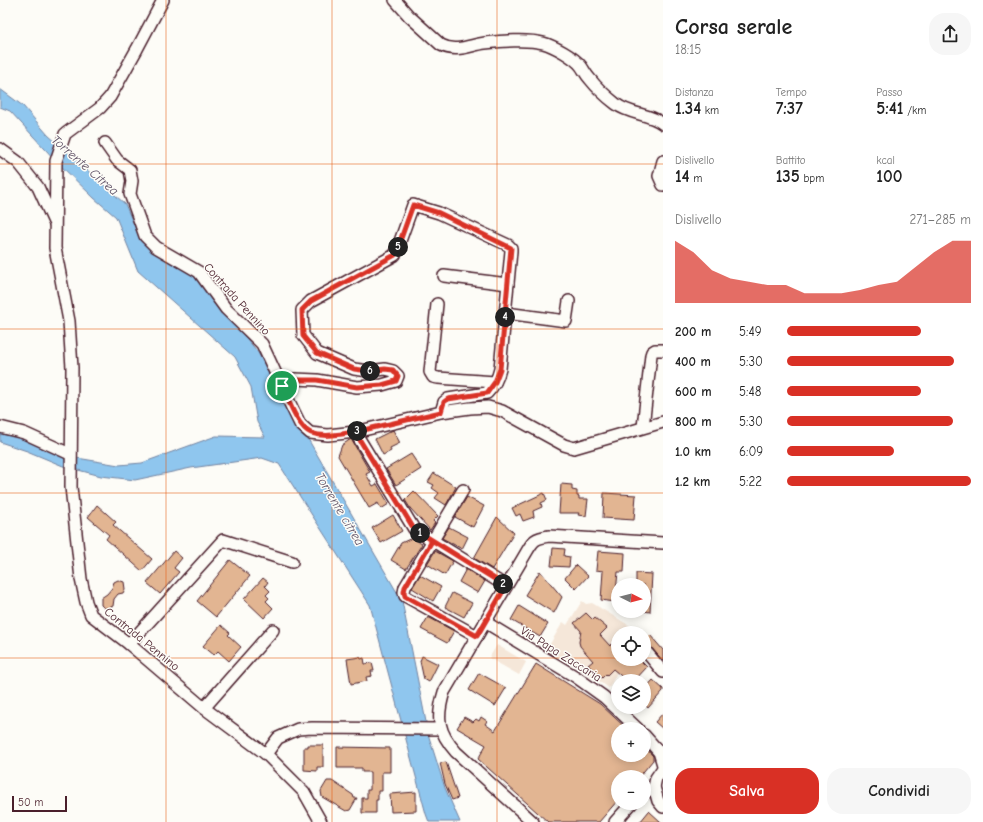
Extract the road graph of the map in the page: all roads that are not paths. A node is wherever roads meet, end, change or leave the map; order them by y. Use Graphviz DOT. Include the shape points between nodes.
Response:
graph roads {
  1 [pos="163,0"];
  2 [pos="394,0"];
  3 [pos="663,124"];
  4 [pos="105,143"];
  5 [pos="0,149"];
  6 [pos="663,161"];
  7 [pos="663,185"];
  8 [pos="56,224"];
  9 [pos="444,276"];
  10 [pos="508,284"];
  11 [pos="569,301"];
  12 [pos="437,304"];
  13 [pos="506,313"];
  14 [pos="663,350"];
  15 [pos="495,382"];
  16 [pos="282,386"];
  17 [pos="441,412"];
  18 [pos="663,422"];
  19 [pos="0,427"];
  20 [pos="642,427"];
  21 [pos="355,432"];
  22 [pos="70,454"];
  23 [pos="463,490"];
  24 [pos="432,541"];
  25 [pos="663,543"];
  26 [pos="292,562"];
  27 [pos="506,586"];
  28 [pos="485,622"];
  29 [pos="274,630"];
  30 [pos="477,636"];
  31 [pos="129,644"];
  32 [pos="651,657"];
  33 [pos="663,672"];
  34 [pos="204,708"];
  35 [pos="631,722"];
  36 [pos="441,729"];
  37 [pos="651,743"];
  38 [pos="266,754"];
  39 [pos="663,766"];
  40 [pos="654,787"];
  41 [pos="651,789"];
  42 [pos="663,807"];
  43 [pos="626,810"];
  44 [pos="532,821"];
  45 [pos="321,822"];
  46 [pos="615,822"];
  1 -- 8 [label="street, Contrada Pennino" via="110,96 100,108 63,137 56,161"];
  2 -- 3 [label="street" via="446,48 461,49 495,42 531,41 554,47 581,66 591,80 616,104"];
  4 -- 16 [label="street, Contrada Pennino" via="117,160 130,170 130,194 145,236 156,247 199,272 226,309 262,344"];
  5 -- 8 [label="street, Contrada Pennino" via="18,162 38,187"];
  6 -- 7 [label="street" via="659,176"];
  8 -- 22 [label="street, Contrada Pennino" via="55,248 69,321 72,368"];
  9 -- 10 [label="street"];
  10 -- 13 [label="street"];
  10 -- 16 [label="street" via="511,248 439,213 413,205 395,255 311,301 302,310 303,336 317,353 354,369 393,370 398,376 396,381 357,387 317,380 295,380"];
  11 -- 13 [label="street" via="566,321"];
  12 -- 15 [label="street" via="430,372 432,375 438,378"];
  13 -- 15 [label="street" via="500,369"];
  14 -- 20 [label="street" via="656,350 651,355"];
  15 -- 17 [label="street" via="487,393 448,399 444,402"];
  16 -- 21 [label="street, Contrada Pennino" via="300,424 310,433 328,435"];
  17 -- 20 [label="street, Contrada Pennino" via="470,408 502,411 564,446 574,448"];
  17 -- 21 [label="street, Contrada Pennino"];
  18 -- 20 [label="street, Contrada Pennino"];
  19 -- 22 [label="street" via="24,433"];
  21 -- 24 [label="street" via="414,529"];
  22 -- 31 [label="street, Contrada Pennino" via="71,487 86,602 91,615"];
  23 -- 24 [label="street"];
  24 -- 27 [label="street"];
  24 -- 30 [label="street" via="405,587 405,596"];
  25 -- 27 [label="street" via="539,537 532,543"];
  26 -- 31 [label="street" via="223,540"];
  27 -- 28 [label="street"];
  28 -- 30 [label="street"];
  28 -- 35 [label="street, Via Papa Zaccaria" via="576,677 604,697"];
  29 -- 34 [label="street"];
  30 -- 36 [label="street" via="444,692 440,704"];
  31 -- 34 [label="street, Contrada Pennino"];
  32 -- 33 [label="street"];
  34 -- 38 [label="street, Contrada Pennino"];
  36 -- 38 [label="street" via="298,729 278,738"];
  36 -- 44 [label="street" via="446,741 456,752"];
  37 -- 39 [label="street" via="659,752"];
  38 -- 45 [label="street, Contrada Pennino" via="304,792"];
  39 -- 40 [label="street"];
  40 -- 41 [label="street"];
  40 -- 42 [label="street" via="658,801"];
  43 -- 46 [label="street"];
}
